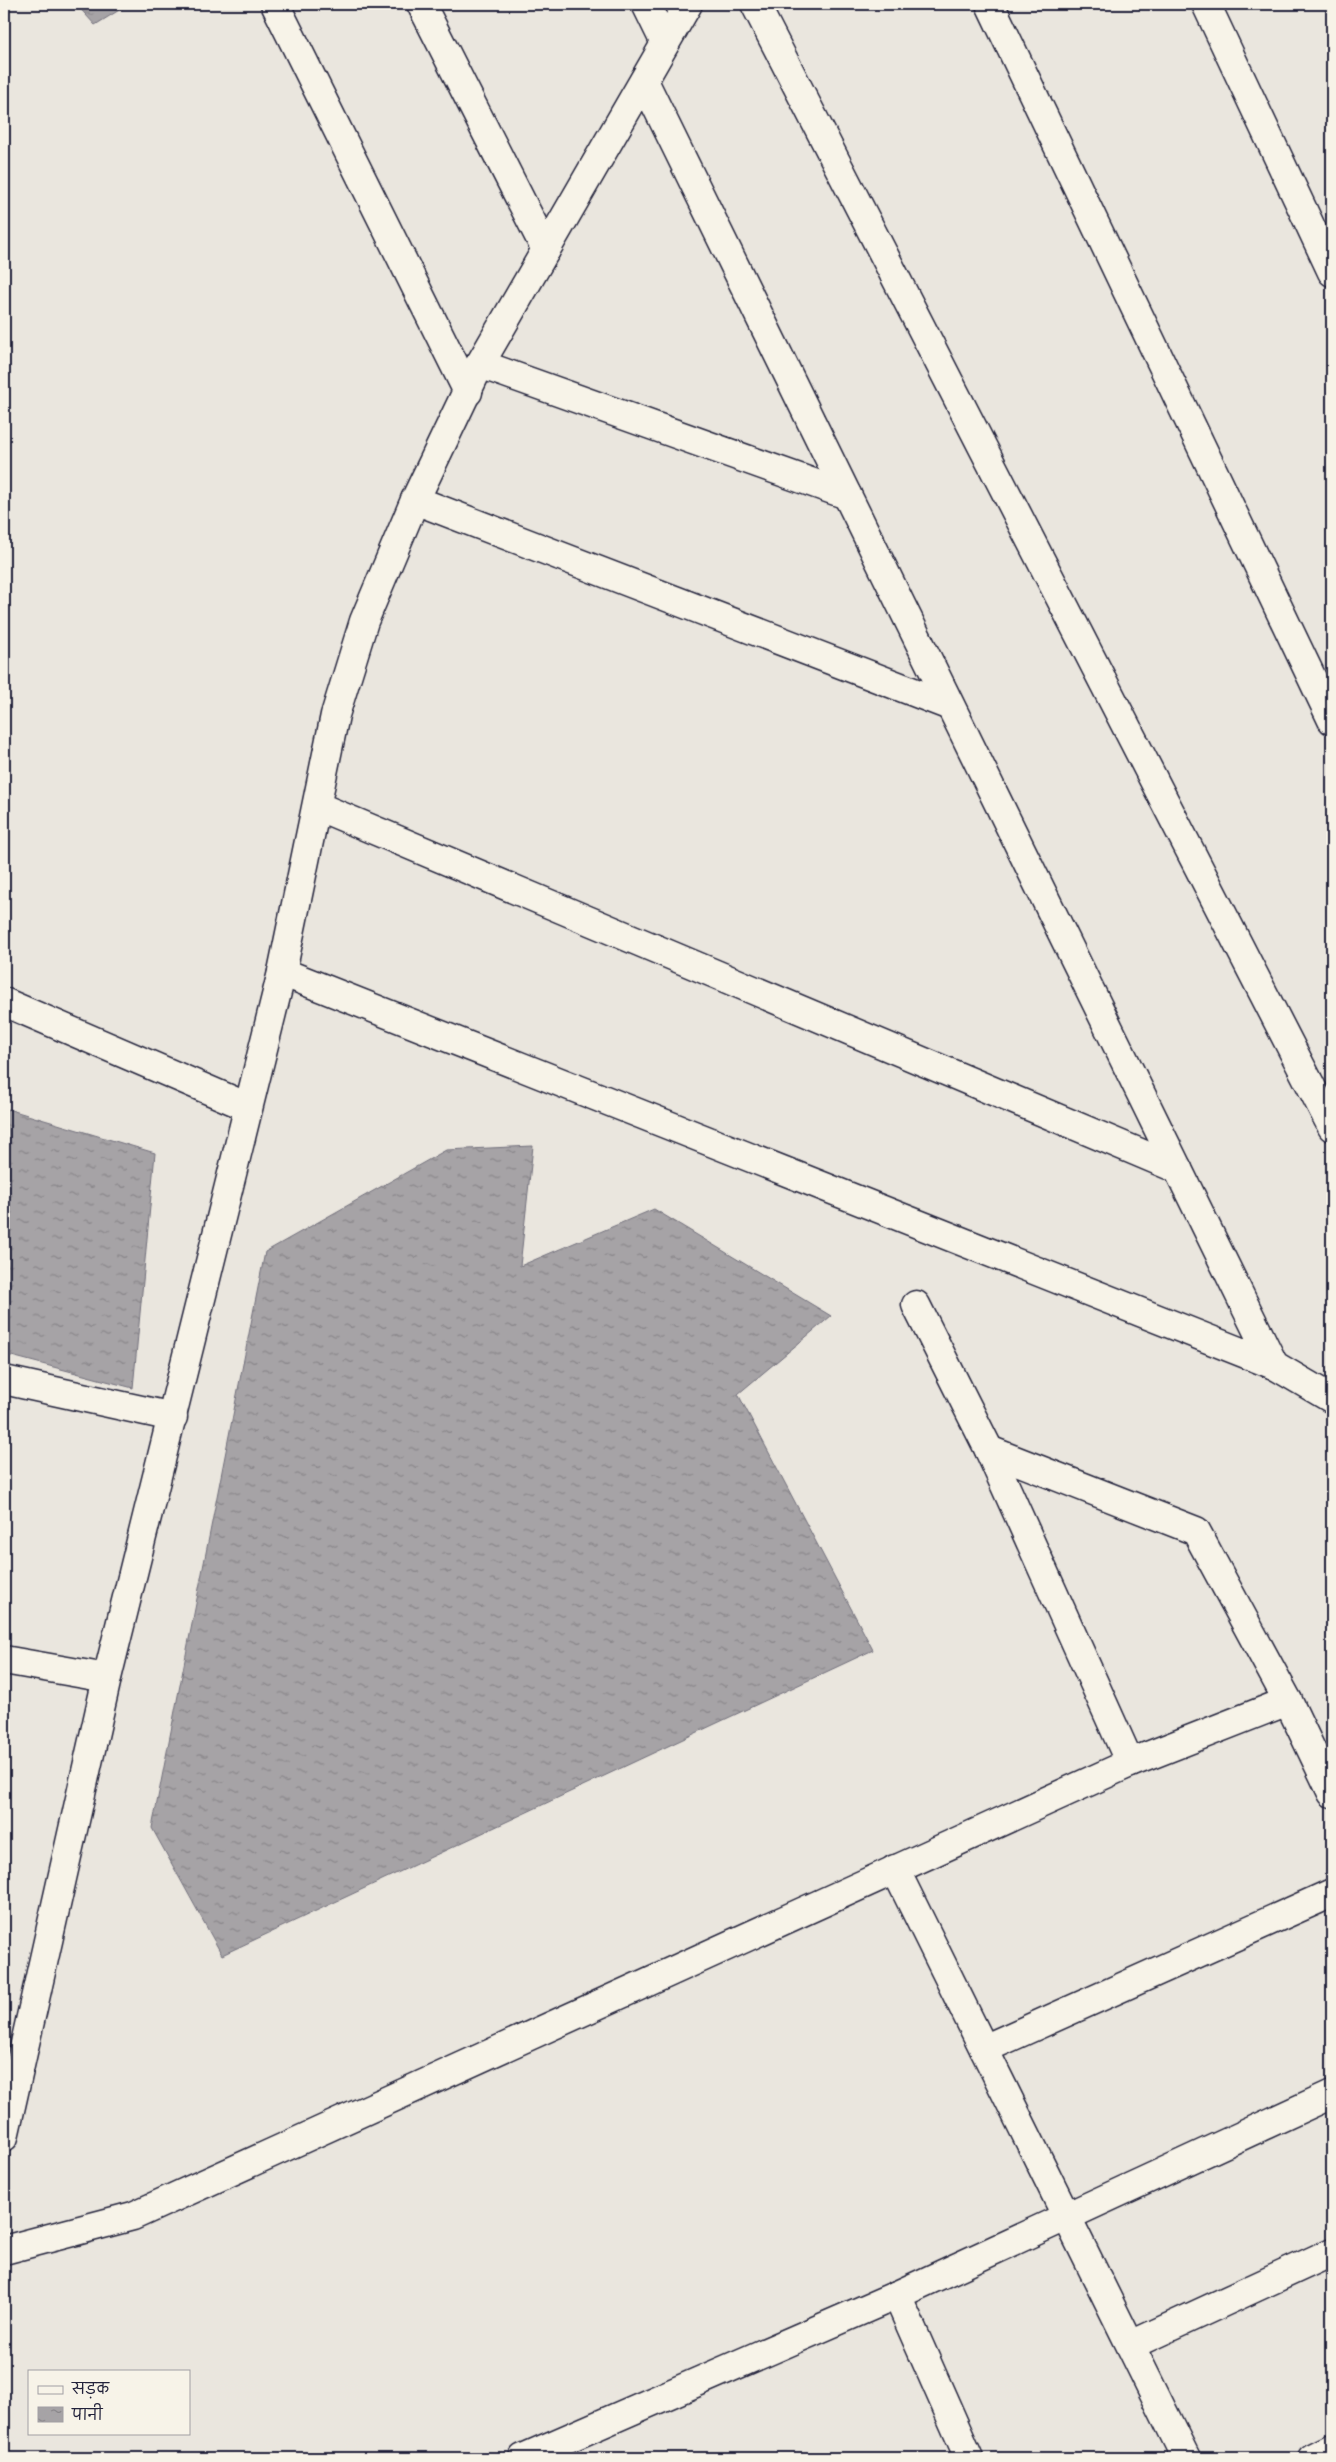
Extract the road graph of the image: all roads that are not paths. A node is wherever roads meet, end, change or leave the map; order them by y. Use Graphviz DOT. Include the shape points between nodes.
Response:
graph roads {
  1 [pos="275,4"];
  2 [pos="420,4"];
  3 [pos="646,4"];
  4 [pos="688,4"];
  5 [pos="755,4"];
  6 [pos="990,4"];
  7 [pos="1206,4"];
  8 [pos="665,43"];
  9 [pos="644,81"];
  10 [pos="546,250"];
  11 [pos="1332,272"];
  12 [pos="480,364"];
  13 [pos="468,392"];
  14 [pos="847,495"];
  15 [pos="415,500"];
  16 [pos="950,706"];
  17 [pos="1332,720"];
  18 [pos="317,806"];
  19 [pos="282,972"];
  20 [pos="4,1002"];
  21 [pos="248,1107"];
  22 [pos="1332,1127"];
  23 [pos="1178,1169"];
  24 [pos="916,1305"];
  25 [pos="1274,1365"];
  26 [pos="4,1380"];
  27 [pos="1332,1399"];
  28 [pos="173,1418"];
  29 [pos="990,1450"];
  30 [pos="4,1660"];
  31 [pos="107,1678"];
  32 [pos="1288,1701"];
  33 [pos="1130,1763"];
  34 [pos="1332,1794"];
  35 [pos="895,1869"];
  36 [pos="1332,1893"];
  37 [pos="984,2049"];
  38 [pos="1332,2094"];
  39 [pos="4,2138"];
  40 [pos="1068,2216"];
  41 [pos="4,2250"];
  42 [pos="1332,2252"];
  43 [pos="896,2295"];
  44 [pos="1131,2345"];
  45 [pos="1332,2448"];
  46 [pos="531,2457"];
  47 [pos="969,2458"];
  48 [pos="1186,2458"];
  49 [pos="1312,2458"];
  1 -- 13 [label="street"];
  2 -- 10 [label="street"];
  3 -- 8 [label="street"];
  4 -- 8 [label="street"];
  5 -- 22 [label="street"];
  6 -- 17 [label="street"];
  7 -- 11 [label="street"];
  8 -- 9 [label="street"];
  9 -- 10 [label="street"];
  9 -- 14 [label="street"];
  10 -- 12 [label="street"];
  12 -- 13 [label="street"];
  12 -- 14 [label="street"];
  13 -- 15 [label="street"];
  14 -- 16 [label="street"];
  15 -- 16 [label="street"];
  15 -- 18 [label="street" via="364,621 335,715"];
  16 -- 23 [label="street"];
  18 -- 19 [label="street"];
  18 -- 23 [label="street"];
  19 -- 21 [label="street"];
  19 -- 25 [label="street"];
  20 -- 21 [label="street"];
  21 -- 28 [label="street"];
  23 -- 25 [label="street"];
  24 -- 29 [label="street"];
  25 -- 27 [label="street"];
  26 -- 28 [label="street"];
  28 -- 31 [label="street"];
  29 -- 32 [label="street" via="1196,1531"];
  29 -- 33 [label="street"];
  30 -- 31 [label="street"];
  31 -- 39 [label="street"];
  32 -- 33 [label="street"];
  32 -- 34 [label="street"];
  33 -- 35 [label="street"];
  35 -- 37 [label="street"];
  35 -- 41 [label="street" via="133,2216"];
  36 -- 37 [label="street"];
  37 -- 40 [label="street"];
  38 -- 40 [label="street"];
  40 -- 43 [label="street"];
  40 -- 44 [label="street"];
  42 -- 44 [label="street"];
  43 -- 46 [label="street"];
  43 -- 47 [label="street"];
  44 -- 48 [label="street"];
  45 -- 49 [label="street"];
}
